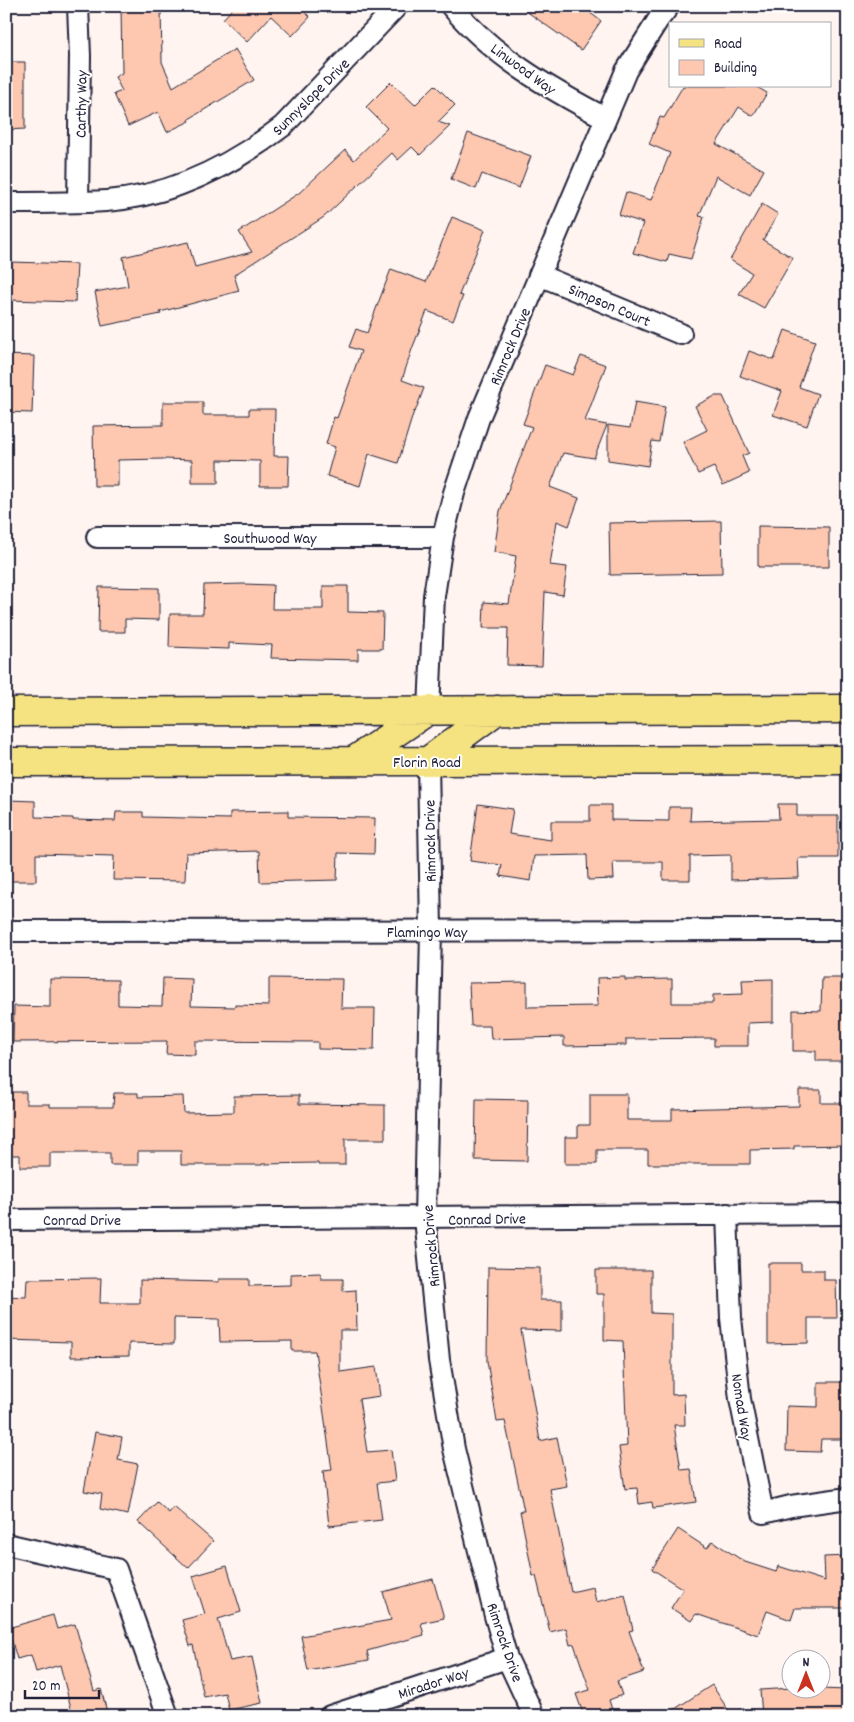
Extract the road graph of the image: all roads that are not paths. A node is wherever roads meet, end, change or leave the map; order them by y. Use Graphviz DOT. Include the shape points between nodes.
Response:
graph roads {
  1 [pos="78,6"];
  2 [pos="397,6"];
  3 [pos="451,6"];
  4 [pos="669,6"];
  5 [pos="605,118"];
  6 [pos="78,202"];
  7 [pos="6,203"];
  8 [pos="539,274"];
  9 [pos="681,334"];
  10 [pos="97,537"];
  11 [pos="444,538"];
  12 [pos="848,709"];
  13 [pos="429,710"];
  14 [pos="497,710"];
  15 [pos="6,712"];
  16 [pos="354,760"];
  17 [pos="848,760"];
  18 [pos="428,761"];
  19 [pos="6,762"];
  20 [pos="848,930"];
  21 [pos="6,931"];
  22 [pos="430,931"];
  23 [pos="727,1214"];
  24 [pos="848,1214"];
  25 [pos="425,1218"];
  26 [pos="6,1220"];
  27 [pos="848,1498"];
  28 [pos="6,1544"];
  29 [pos="508,1658"];
  30 [pos="168,1716"];
  31 [pos="330,1716"];
  32 [pos="534,1716"];
  1 -- 6 [label="street, Carthy Way"];
  2 -- 6 [label="street, Sunnyslope Drive" via="303,107 238,158 162,191 107,201"];
  3 -- 5 [label="street, Linwood Way" via="508,60 558,94"];
  4 -- 5 [label="street, Rimrock Drive" via="626,71"];
  5 -- 8 [label="street, Rimrock Drive"];
  6 -- 7 [label="street, Sunnyslope Drive"];
  8 -- 9 [label="street, Simpson Court"];
  8 -- 11 [label="street, Rimrock Drive" via="479,418 454,493"];
  10 -- 11 [label="street, Southwood Way"];
  11 -- 13 [label="street, Rimrock Drive" via="434,596"];
  12 -- 14 [label="main road"];
  13 -- 14 [label="main road"];
  13 -- 15 [label="main road"];
  13 -- 16 [label="main road"];
  14 -- 18 [label="main road"];
  16 -- 18 [label="main road, Florin Road"];
  16 -- 19 [label="main road, Florin Road"];
  17 -- 18 [label="main road, Florin Road"];
  18 -- 22 [label="street, Rimrock Drive"];
  20 -- 22 [label="street, Flamingo Way"];
  21 -- 22 [label="street, Flamingo Way"];
  22 -- 25 [label="street, Rimrock Drive"];
  23 -- 24 [label="street, Conrad Drive"];
  23 -- 25 [label="street, Conrad Drive"];
  23 -- 27 [label="street, Nomad Way" via="730,1310 740,1399 763,1513"];
  25 -- 26 [label="street, Conrad Drive"];
  25 -- 29 [label="street, Rimrock Drive" via="439,1360 454,1449"];
  28 -- 30 [label="street" via="116,1569"];
  29 -- 31 [label="street, Mirador Way"];
  29 -- 32 [label="street, Rimrock Drive"];
}
